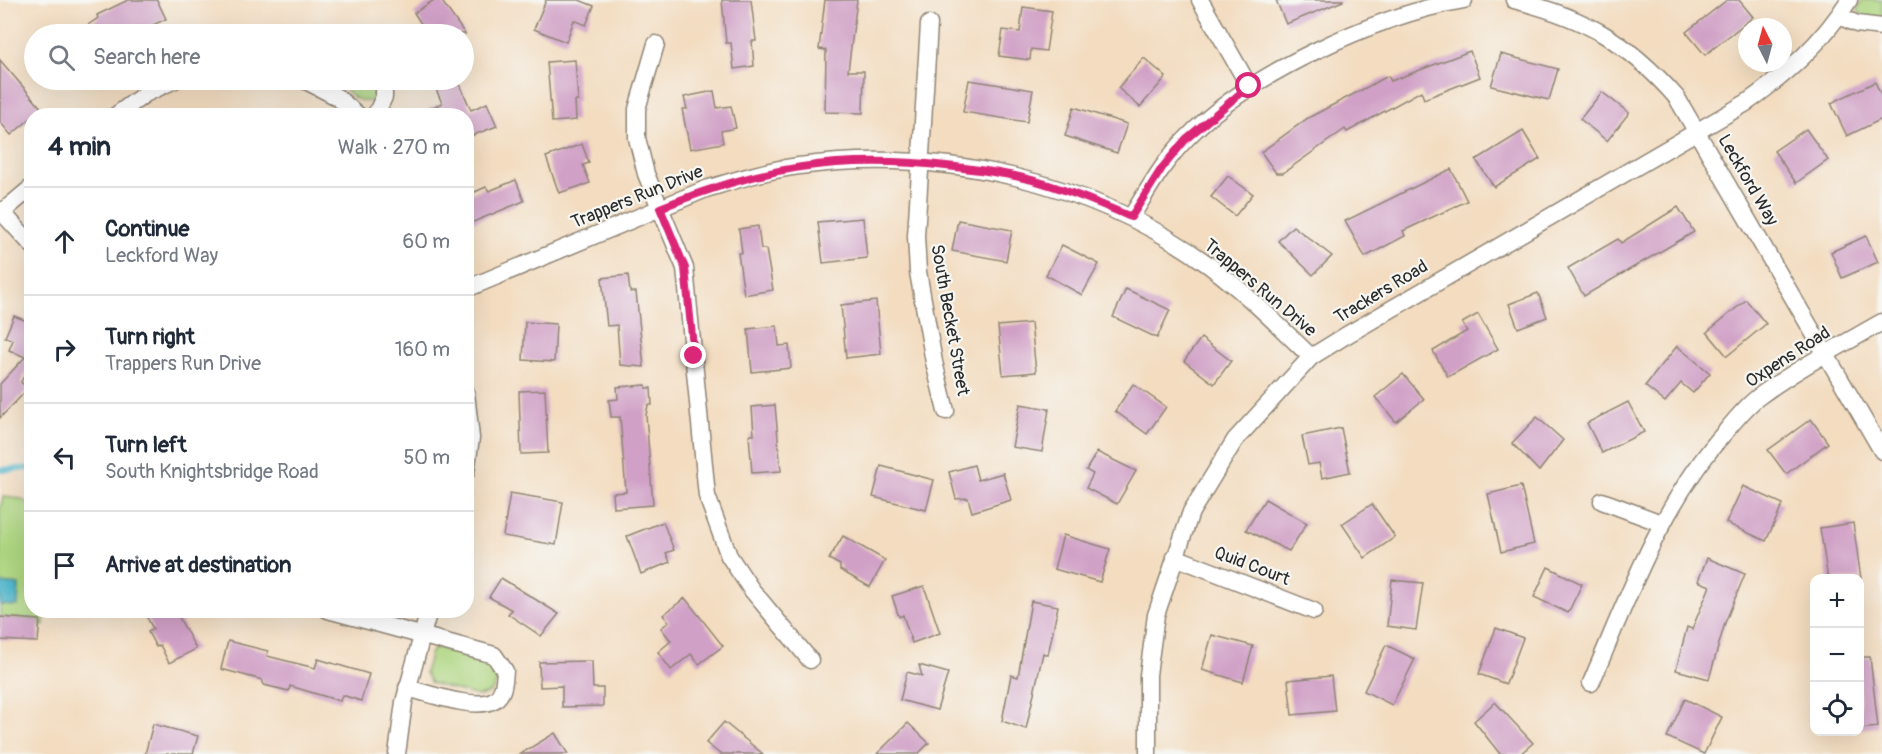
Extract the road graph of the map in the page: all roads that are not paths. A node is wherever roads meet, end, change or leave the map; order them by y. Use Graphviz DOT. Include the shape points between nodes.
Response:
graph roads {
  1 [pos="1200,0"];
  2 [pos="1464,0"];
  3 [pos="1514,0"];
  4 [pos="1849,0"];
  5 [pos="1839,16"];
  6 [pos="929,24"];
  7 [pos="1882,27"];
  8 [pos="656,44"];
  9 [pos="1249,86"];
  10 [pos="154,90"];
  11 [pos="330,90"];
  12 [pos="384,90"];
  13 [pos="126,108"];
  14 [pos="350,108"];
  15 [pos="379,108"];
  16 [pos="1698,131"];
  17 [pos="920,163"];
  18 [pos="24,193"];
  19 [pos="660,208"];
  20 [pos="1,212"];
  21 [pos="1131,217"];
  22 [pos="24,236"];
  23 [pos="474,286"];
  24 [pos="1882,322"];
  25 [pos="1825,354"];
  26 [pos="1311,357"];
  27 [pos="946,411"];
  28 [pos="1882,451"];
  29 [pos="1602,501"];
  30 [pos="1661,523"];
  31 [pos="1175,557"];
  32 [pos="1314,611"];
  33 [pos="357,618"];
  34 [pos="427,618"];
  35 [pos="422,636"];
  36 [pos="810,660"];
  37 [pos="1591,683"];
  38 [pos="407,688"];
  39 [pos="397,754"];
  40 [pos="1148,754"];
  1 -- 9 [label="street"];
  2 -- 9 [label="street" via="1386,20"];
  3 -- 16 [label="street, Leckford Way" via="1566,14 1628,50 1677,98"];
  4 -- 5 [label="street, Trackers Road"];
  5 -- 7 [label="street" via="1857,24"];
  5 -- 16 [label="street, Trackers Road" via="1782,77"];
  6 -- 17 [label="street, South Becket Street"];
  8 -- 19 [label="street" via="636,123 638,150"];
  9 -- 21 [label="street" via="1186,139"];
  10 -- 13 [label="street"];
  11 -- 14 [label="street"];
  12 -- 15 [label="street"];
  16 -- 25 [label="street, Leckford Way"];
  16 -- 26 [label="street, Trackers Road"];
  17 -- 19 [label="street, Trappers Run Drive" via="876,160 797,166 706,189"];
  17 -- 21 [label="street, Trappers Run Drive" via="1032,180"];
  17 -- 27 [label="street, South Becket Street" via="918,272"];
  18 -- 20 [label="street"];
  19 -- 23 [label="street, Trappers Run Drive"];
  19 -- 36 [label="street" via="685,268 689,289 704,476 720,537 740,573"];
  20 -- 22 [label="street"];
  21 -- 26 [label="street, Trappers Run Drive" via="1209,266"];
  24 -- 25 [label="street, Oxpens Road"];
  25 -- 28 [label="street, Leckford Way"];
  25 -- 30 [label="street, Oxpens Road" via="1756,399 1741,414 1714,444"];
  26 -- 31 [label="street, Trackers Road" via="1235,440 1191,512"];
  29 -- 30 [label="street"];
  30 -- 37 [label="street, Oxpens Road"];
  31 -- 32 [label="street, Quid Court"];
  31 -- 40 [label="street, Trackers Road" via="1156,615 1151,645"];
  33 -- 35 [label="street"];
  34 -- 35 [label="street"];
  35 -- 38 [label="street"];
  35 -- 38 [label="street" via="494,655 505,671 503,688 495,700 481,705"];
  38 -- 39 [label="street"];
}
